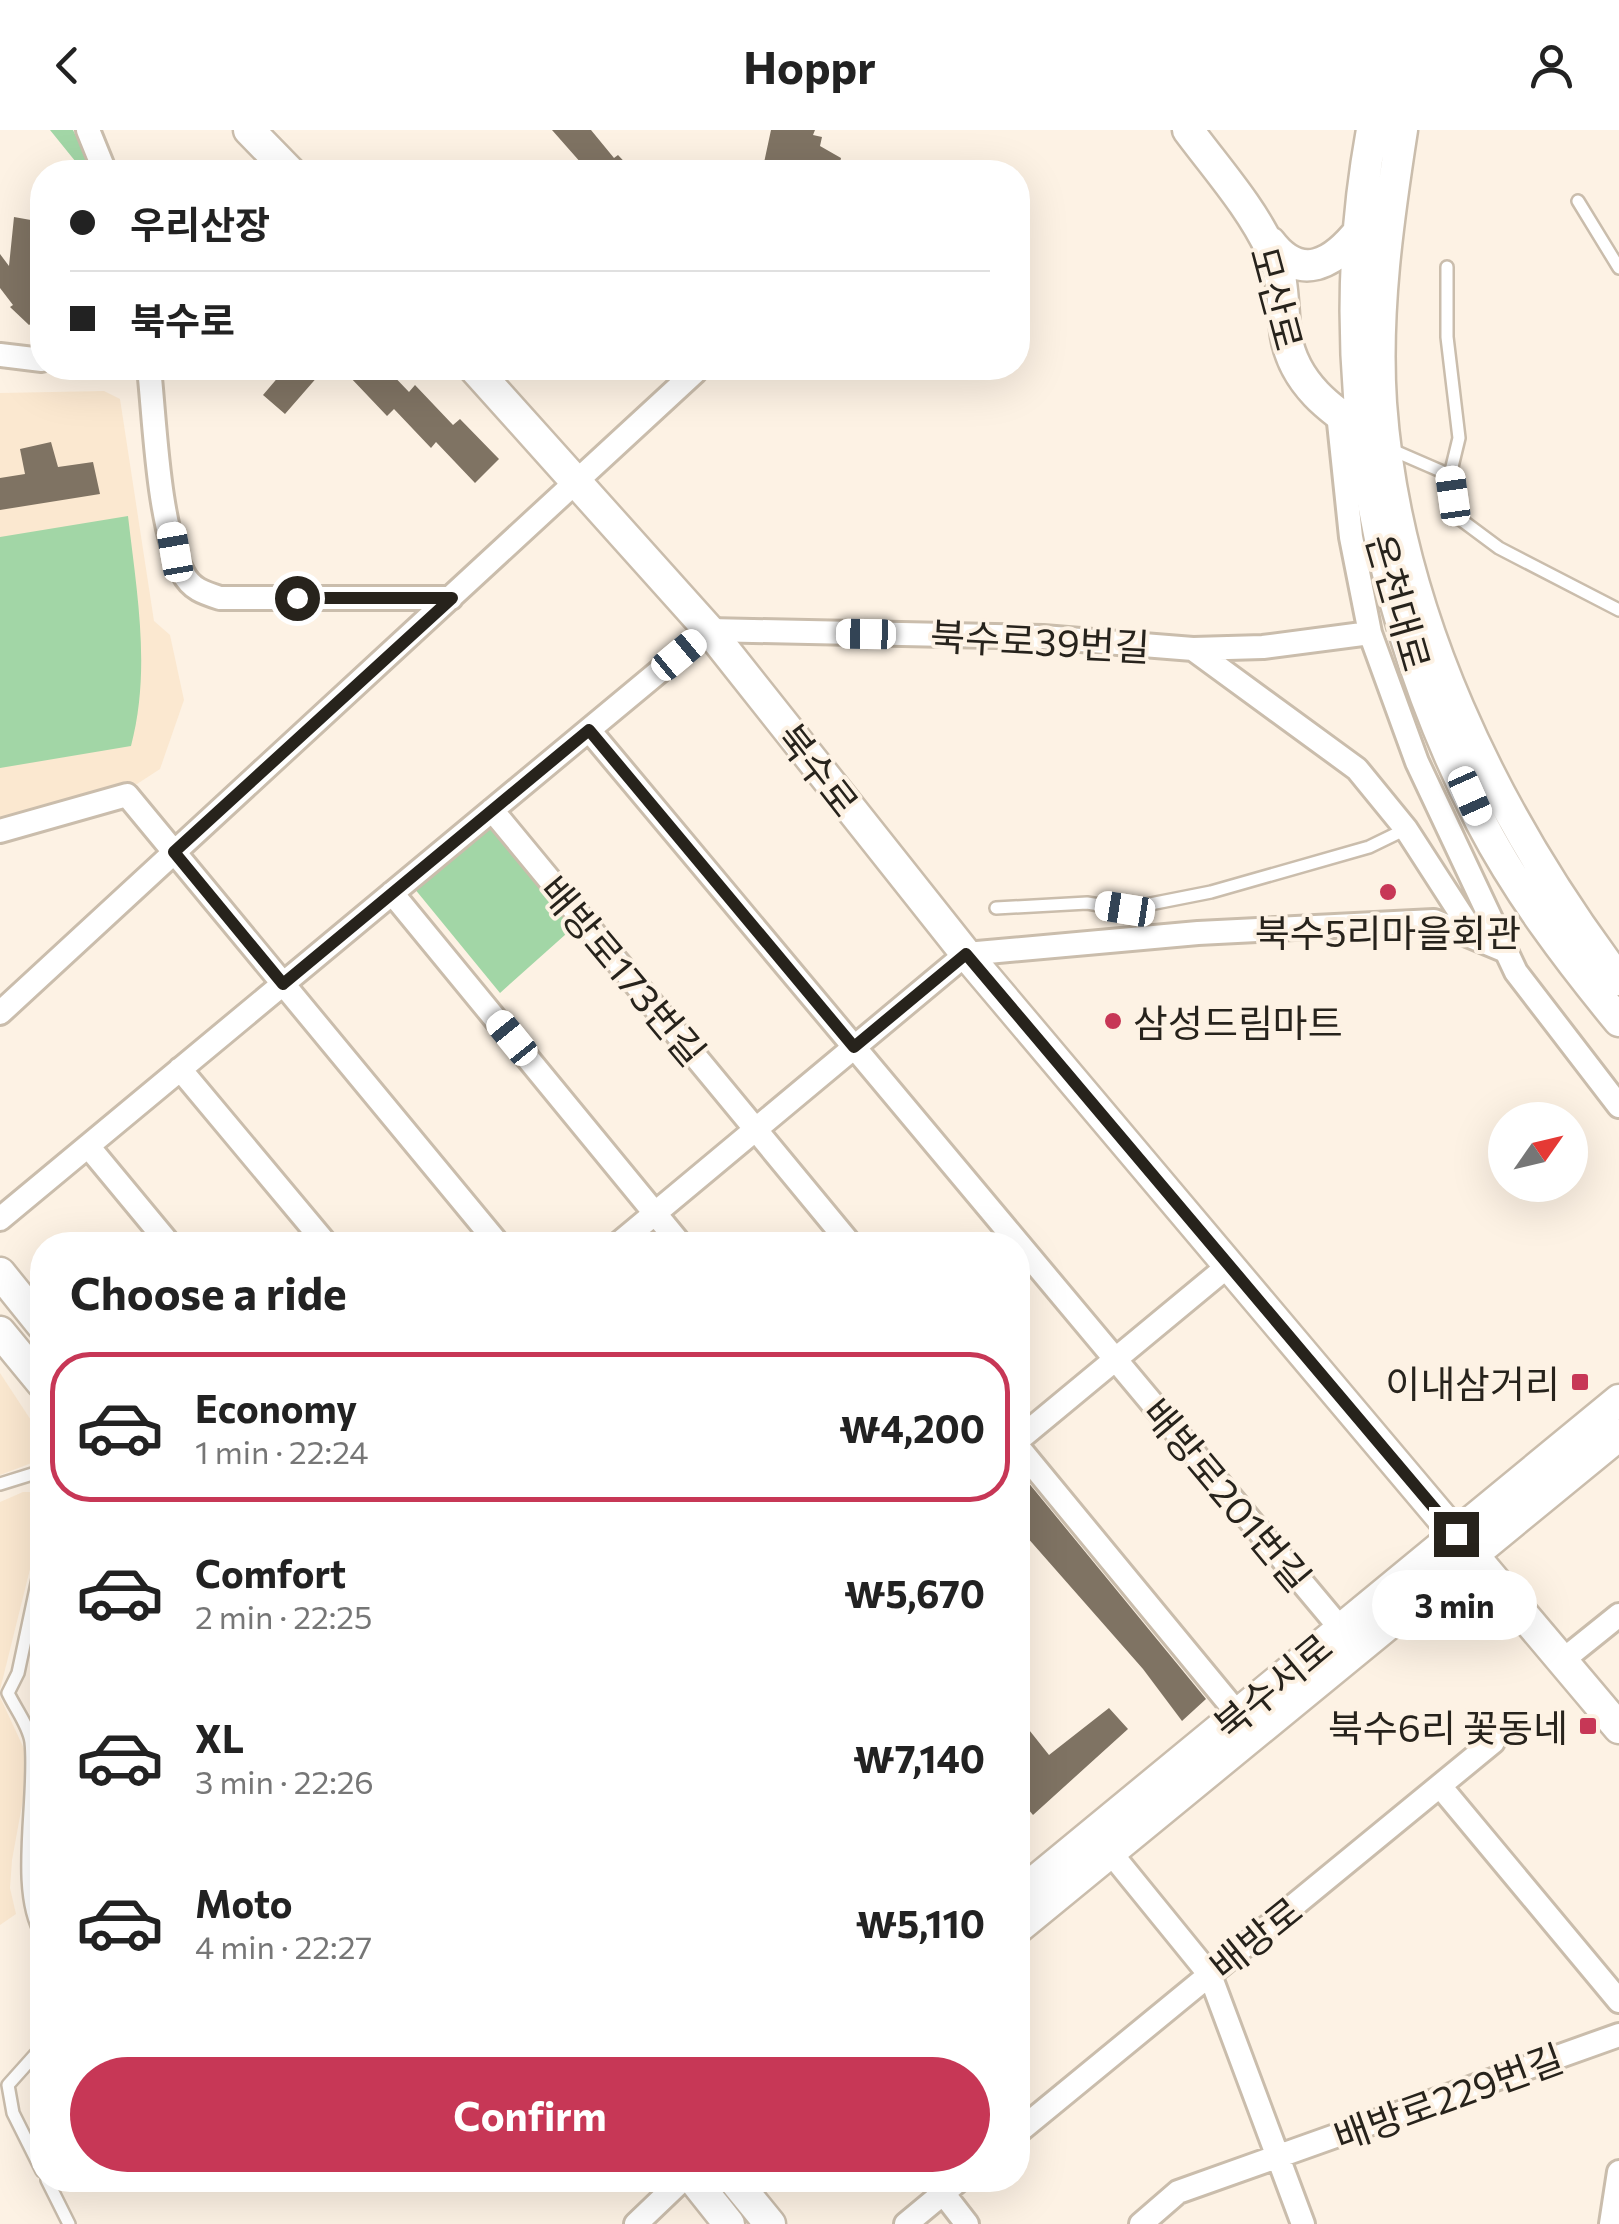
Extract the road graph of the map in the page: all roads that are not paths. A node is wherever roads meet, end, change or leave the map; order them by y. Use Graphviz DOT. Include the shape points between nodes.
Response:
graph roads {
  1 [pos="88,130"];
  2 [pos="249,130"];
  3 [pos="1188,130"];
  4 [pos="1372,130"];
  5 [pos="1402,130"];
  6 [pos="100,160"];
  7 [pos="278,160"];
  8 [pos="1578,201"];
  9 [pos="1259,227"];
  10 [pos="1360,230"];
  11 [pos="1447,267"];
  12 [pos="1619,268"];
  13 [pos="0,355"];
  14 [pos="30,359"];
  15 [pos="150,380"];
  16 [pos="485,380"];
  17 [pos="686,380"];
  18 [pos="1349,422"];
  19 [pos="1386,448"];
  20 [pos="1450,475"];
  21 [pos="579,481"];
  22 [pos="452,598"];
  23 [pos="1619,610"];
  24 [pos="708,630"];
  25 [pos="1370,633"];
  26 [pos="1193,649"];
  27 [pos="589,730"];
  28 [pos="492,810"];
  29 [pos="1406,829"];
  30 [pos="0,831"];
  31 [pos="174,852"];
  32 [pos="392,893"];
  33 [pos="996,908"];
  34 [pos="1477,939"];
  35 [pos="1506,951"];
  36 [pos="966,954"];
  37 [pos="1619,980"];
  38 [pos="283,984"];
  39 [pos="0,1013"];
  40 [pos="1619,1021"];
  41 [pos="854,1047"];
  42 [pos="180,1069"];
  43 [pos="1615,1101"];
  44 [pos="756,1130"];
  45 [pos="88,1146"];
  46 [pos="655,1213"];
  47 [pos="0,1219"];
  48 [pos="159,1232"];
  49 [pos="316,1232"];
  50 [pos="488,1232"];
  51 [pos="632,1232"];
  52 [pos="671,1232"];
  53 [pos="840,1232"];
  54 [pos="1009,1232"];
  55 [pos="1030,1257"];
  56 [pos="1228,1266"];
  57 [pos="0,1272"];
  58 [pos="30,1309"];
  59 [pos="0,1332"];
  60 [pos="1115,1359"];
  61 [pos="30,1368"];
  62 [pos="1619,1400"];
  63 [pos="1030,1433"];
  64 [pos="1619,1434"];
  65 [pos="1030,1458"];
  66 [pos="30,1475"];
  67 [pos="0,1484"];
  68 [pos="1464,1543"];
  69 [pos="1619,1615"];
  70 [pos="30,1616"];
  71 [pos="1341,1628"];
  72 [pos="1562,1660"];
  73 [pos="1238,1714"];
  74 [pos="1619,1728"];
  75 [pos="30,1736"];
  76 [pos="1493,1742"];
  77 [pos="1440,1786"];
  78 [pos="1110,1852"];
  79 [pos="1030,1877"];
  80 [pos="1030,1918"];
  81 [pos="1210,1974"];
  82 [pos="1619,2001"];
  83 [pos="1619,2035"];
  84 [pos="30,2060"];
  85 [pos="1030,2122"];
  86 [pos="30,2147"];
  87 [pos="1278,2157"];
  88 [pos="1619,2172"];
  89 [pos="53,2192"];
  90 [pos="683,2192"];
  91 [pos="705,2192"];
  92 [pos="744,2192"];
  93 [pos="945,2192"];
  94 [pos="953,2192"];
  95 [pos="69,2224"];
  96 [pos="636,2224"];
  97 [pos="729,2224"];
  98 [pos="770,2224"];
  99 [pos="906,2224"];
  100 [pos="968,2224"];
  101 [pos="1141,2224"];
  102 [pos="1303,2224"];
  103 [pos="1610,2224"];
  1 -- 6 [label="street"];
  2 -- 7 [label="street"];
  3 -- 9 [label="street, 모산로"];
  4 -- 10 [label="street, 온천대로"];
  5 -- 19 [label="street, 온천대로" via="1382,290"];
  8 -- 12 [label="lane"];
  9 -- 10 [label="street" via="1292,263 1310,269 1332,260"];
  9 -- 18 [label="street, 모산로" via="1282,286 1293,360 1312,390"];
  10 -- 18 [label="street, 온천대로"];
  11 -- 20 [label="lane" via="1459,438"];
  13 -- 14 [label="street"];
  15 -- 22 [label="street" via="175,552 198,591 220,598"];
  16 -- 21 [label="street, 북수로"];
  17 -- 21 [label="street"];
  18 -- 19 [label="street, 모산로"];
  18 -- 25 [label="street" via="1352,537"];
  18 -- 40 [label="street, 온천대로" via="1405,634 1481,822 1530,903"];
  19 -- 20 [label="lane"];
  19 -- 37 [label="street, 온천대로" via="1411,568 1489,775 1570,916"];
  20 -- 23 [label="lane" via="1456,516 1499,548"];
  21 -- 22 [label="street"];
  21 -- 24 [label="street, 북수로"];
  22 -- 31 [label="street"];
  24 -- 26 [label="street, 북수로39번길" via="1043,637"];
  24 -- 27 [label="street"];
  24 -- 36 [label="street, 북수로"];
  25 -- 26 [label="street, 북수로39번길"];
  25 -- 35 [label="street" via="1417,762"];
  26 -- 29 [label="street" via="1357,769"];
  27 -- 28 [label="street"];
  27 -- 41 [label="street"];
  28 -- 32 [label="street"];
  28 -- 44 [label="street, 배방로173번길"];
  29 -- 33 [label="lane" via="1369,847 1211,892 1125,909 1087,903"];
  29 -- 34 [label="street"];
  30 -- 31 [label="street" via="127,795"];
  31 -- 38 [label="street"];
  31 -- 39 [label="street"];
  32 -- 38 [label="street"];
  32 -- 46 [label="street"];
  34 -- 35 [label="street"];
  34 -- 36 [label="street" via="1434,921"];
  35 -- 43 [label="street"];
  36 -- 41 [label="street"];
  36 -- 56 [label="street, 북수로"];
  38 -- 42 [label="street"];
  38 -- 50 [label="street"];
  41 -- 44 [label="street"];
  41 -- 54 [label="street, 배방로201번길"];
  42 -- 45 [label="street"];
  42 -- 49 [label="street"];
  44 -- 46 [label="street"];
  44 -- 53 [label="street, 배방로173번길"];
  45 -- 47 [label="street"];
  45 -- 48 [label="street"];
  46 -- 51 [label="street"];
  46 -- 52 [label="street"];
  55 -- 60 [label="street, 배방로201번길"];
  56 -- 60 [label="street"];
  56 -- 68 [label="street, 북수로"];
  57 -- 58 [label="street"];
  59 -- 61 [label="street"];
  60 -- 63 [label="street"];
  60 -- 71 [label="street, 배방로201번길"];
  62 -- 68 [label="street, 북수서로"];
  64 -- 68 [label="street, 북수서로"];
  65 -- 73 [label="street"];
  66 -- 67 [label="lane"];
  68 -- 71 [label="street, 북수서로"];
  68 -- 72 [label="street, 북수로"];
  68 -- 78 [label="street, 북수서로"];
  69 -- 72 [label="street"];
  70 -- 75 [label="lane" via="8,1693"];
  71 -- 73 [label="street, 북수서로"];
  72 -- 74 [label="street, 북수로"];
  73 -- 79 [label="street, 북수서로"];
  76 -- 77 [label="street, 배방로"];
  77 -- 81 [label="street, 배방로"];
  77 -- 82 [label="street"];
  78 -- 80 [label="street, 북수서로"];
  78 -- 81 [label="street"];
  81 -- 85 [label="street, 배방로"];
  81 -- 87 [label="street"];
  83 -- 87 [label="street, 배방로229번길"];
  84 -- 86 [label="lane" via="8,2085"];
  87 -- 101 [label="street, 배방로229번길" via="1178,2192"];
  87 -- 102 [label="street"];
  88 -- 103 [label="street"];
  89 -- 95 [label="lane"];
  90 -- 96 [label="street"];
  91 -- 97 [label="street"];
  92 -- 98 [label="street"];
  93 -- 99 [label="street"];
  94 -- 100 [label="street"];
}
